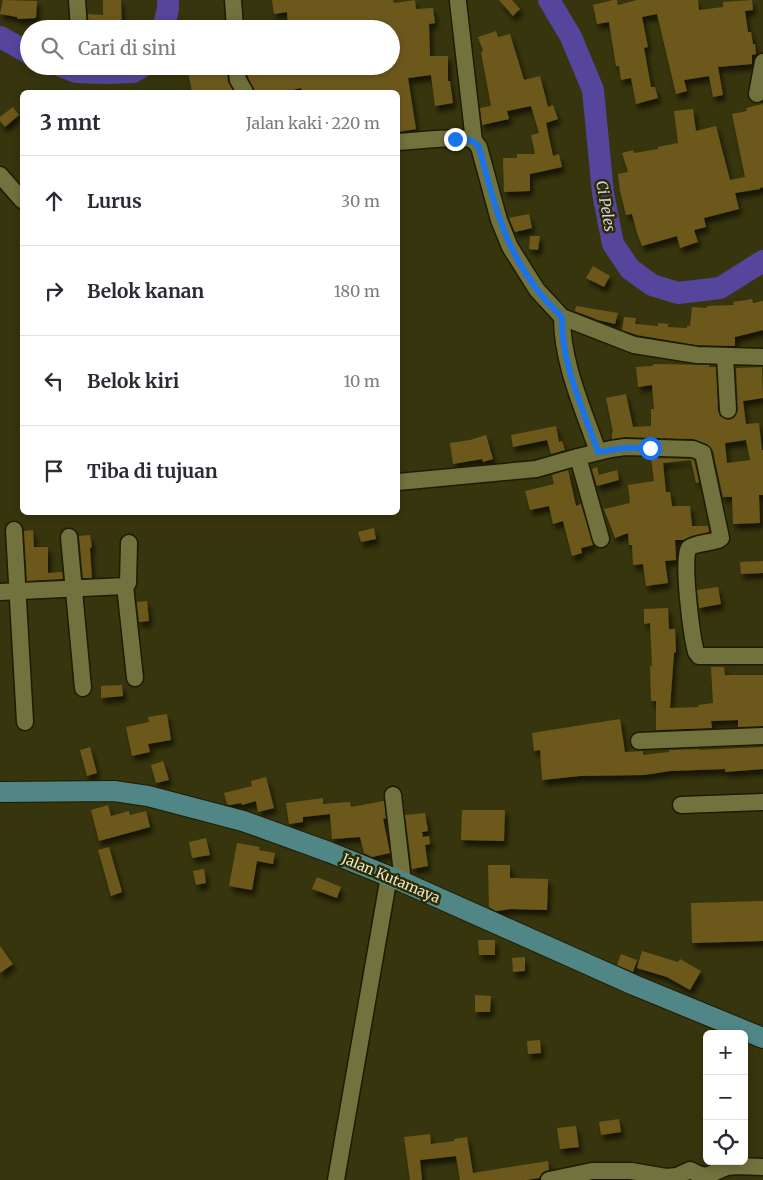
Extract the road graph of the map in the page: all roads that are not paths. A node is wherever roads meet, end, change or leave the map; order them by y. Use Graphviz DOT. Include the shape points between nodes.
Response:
graph roads {
  1 [pos="76,0"];
  2 [pos="233,0"];
  3 [pos="458,2"];
  4 [pos="78,20"];
  5 [pos="234,20"];
  6 [pos="763,62"];
  7 [pos="237,75"];
  8 [pos="244,90"];
  9 [pos="757,94"];
  10 [pos="474,141"];
  11 [pos="400,142"];
  12 [pos="0,175"];
  13 [pos="20,198"];
  14 [pos="562,317"];
  15 [pos="725,356"];
  16 [pos="763,357"];
  17 [pos="728,410"];
  18 [pos="598,452"];
  19 [pos="578,457"];
  20 [pos="400,482"];
  21 [pos="14,530"];
  22 [pos="69,537"];
  23 [pos="600,539"];
  24 [pos="129,543"];
  25 [pos="125,586"];
  26 [pos="73,589"];
  27 [pos="18,590"];
  28 [pos="0,592"];
  29 [pos="763,656"];
  30 [pos="135,678"];
  31 [pos="83,688"];
  32 [pos="25,722"];
  33 [pos="763,736"];
  34 [pos="639,741"];
  35 [pos="0,792"];
  36 [pos="393,795"];
  37 [pos="763,802"];
  38 [pos="681,805"];
  39 [pos="396,879"];
  40 [pos="763,1038"];
  41 [pos="763,1167"];
  42 [pos="336,1180"];
  43 [pos="549,1180"];
  1 -- 4 [label="street"];
  2 -- 5 [label="street"];
  3 -- 10 [label="street"];
  6 -- 9 [label="street"];
  7 -- 8 [label="street"];
  10 -- 11 [label="street"];
  10 -- 14 [label="street" via="479,147 498,220 510,247 537,290"];
  12 -- 13 [label="street"];
  14 -- 15 [label="street" via="634,345"];
  14 -- 18 [label="street" via="566,360"];
  15 -- 16 [label="street"];
  15 -- 17 [label="street"];
  18 -- 19 [label="street"];
  18 -- 29 [label="street" via="625,448 703,452 721,538 690,547 687,551 687,583 696,652 699,656"];
  19 -- 20 [label="street" via="536,469"];
  19 -- 23 [label="street"];
  21 -- 27 [label="street"];
  22 -- 26 [label="street"];
  24 -- 25 [label="street" via="128,582"];
  25 -- 26 [label="street"];
  25 -- 30 [label="street"];
  26 -- 27 [label="street"];
  26 -- 31 [label="street"];
  27 -- 28 [label="street"];
  27 -- 32 [label="street"];
  33 -- 34 [label="street"];
  35 -- 39 [label="main road, Jalan Kutamaya" via="114,791 148,796 243,821"];
  36 -- 39 [label="street"];
  37 -- 38 [label="street"];
  39 -- 40 [label="main road, Jalan Kutamaya" via="634,985"];
  39 -- 42 [label="street"];
  41 -- 43 [label="street" via="727,1167 706,1176 690,1170 666,1177 631,1171 592,1171"];
}
